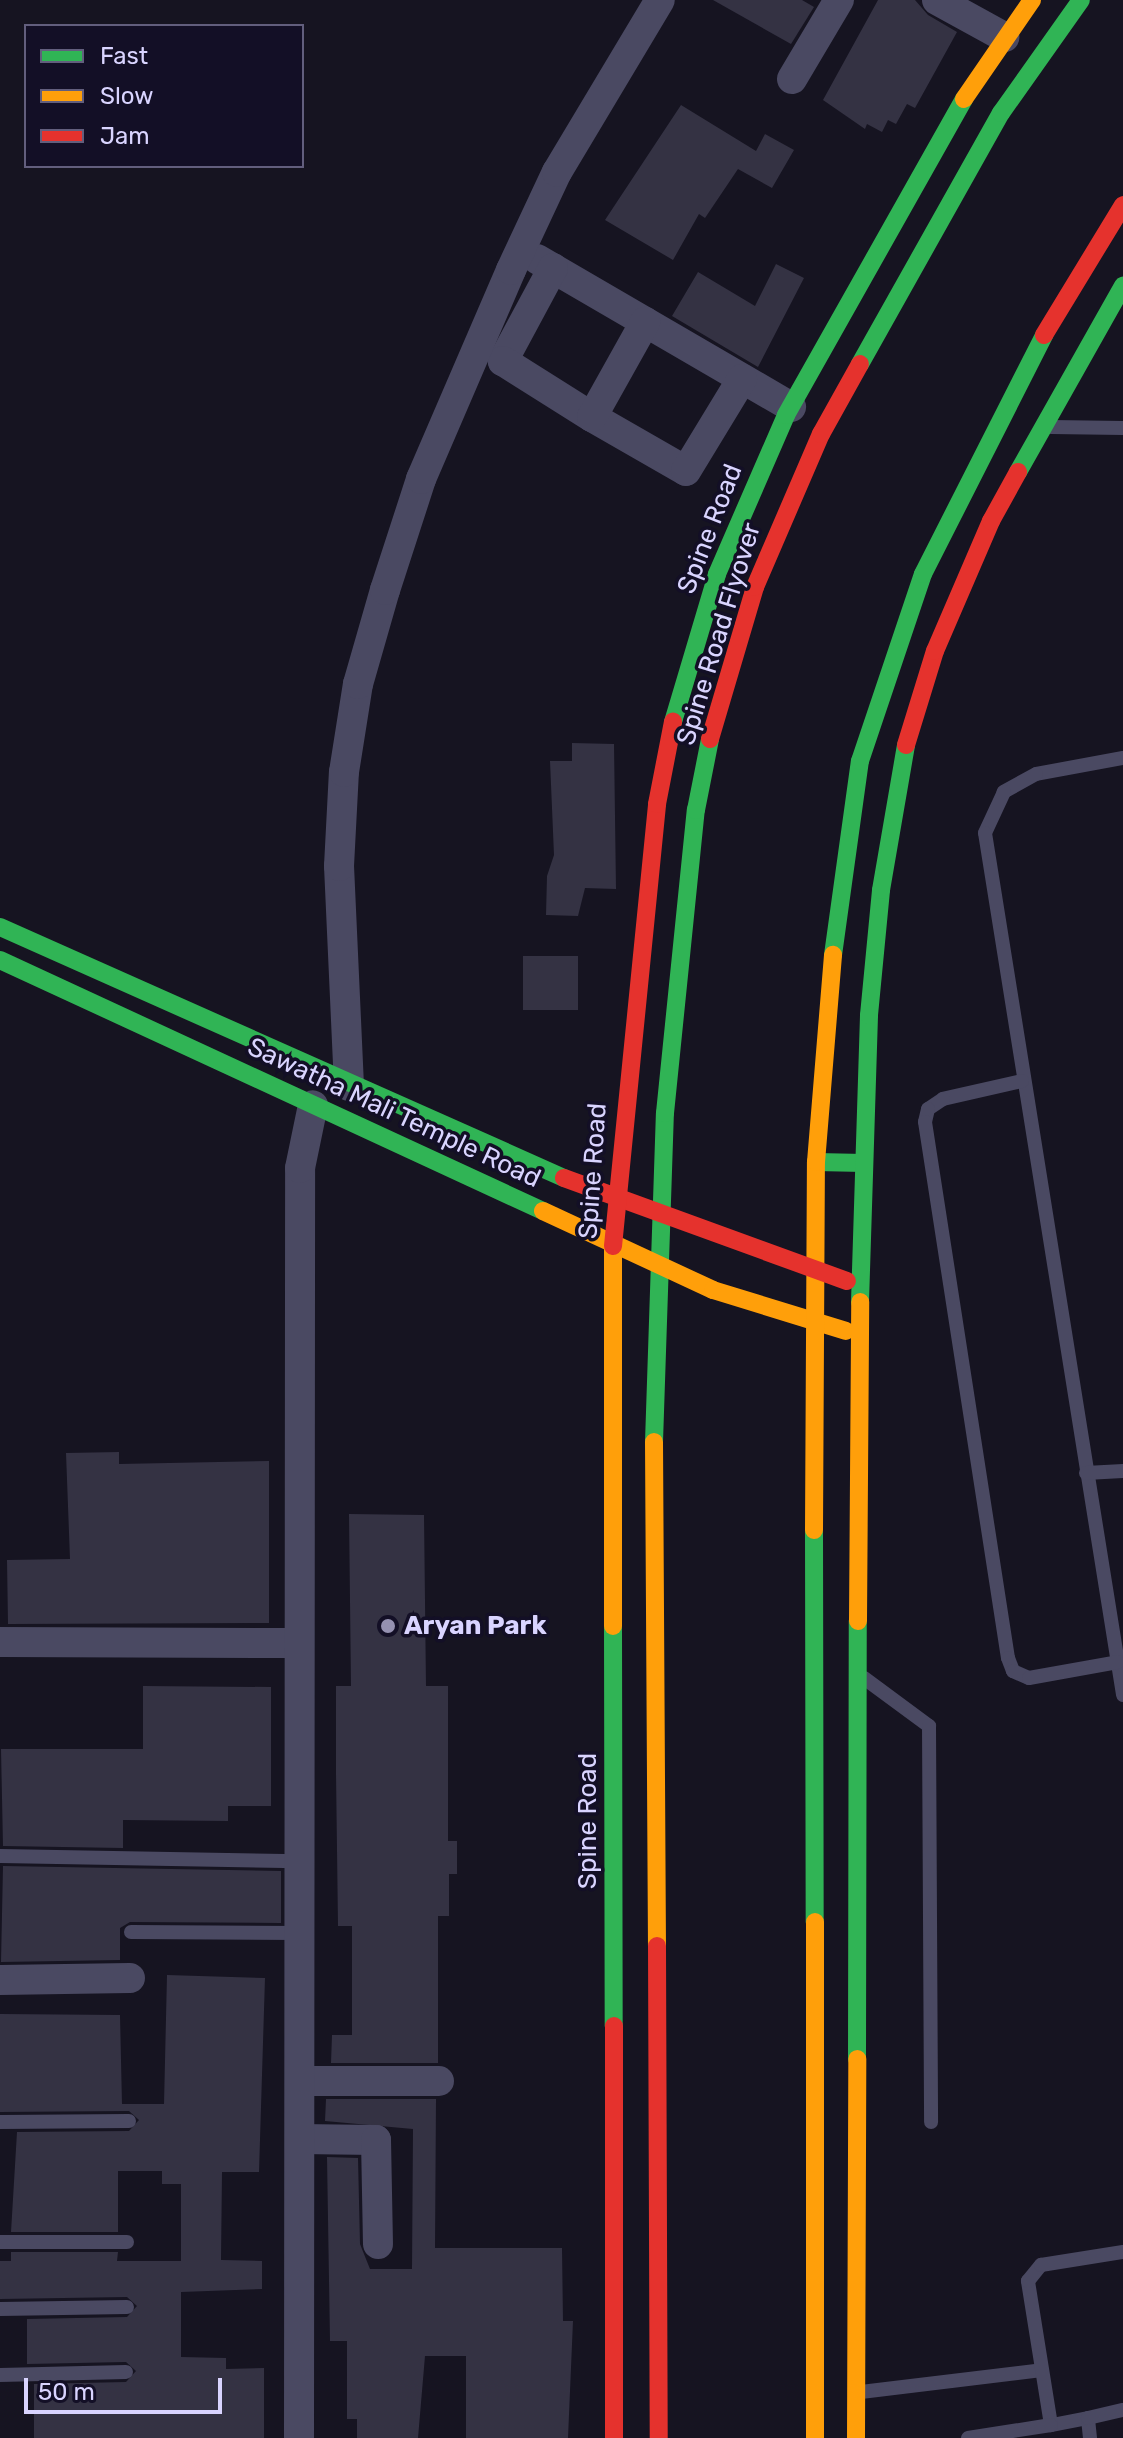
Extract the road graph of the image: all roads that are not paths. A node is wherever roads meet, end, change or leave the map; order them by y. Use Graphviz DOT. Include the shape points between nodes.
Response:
graph roads {
  1 [pos="660,0"];
  2 [pos="839,0"];
  3 [pos="937,0"];
  4 [pos="1032,0"];
  5 [pos="1081,0"];
  6 [pos="1004,37"];
  7 [pos="792,79"];
  8 [pos="1123,205"];
  9 [pos="521,249"];
  10 [pos="553,268"];
  11 [pos="1123,286"];
  12 [pos="645,322"];
  13 [pos="742,379"];
  14 [pos="791,407"];
  15 [pos="592,417"];
  16 [pos="1044,427"];
  17 [pos="1123,428"];
  18 [pos="1123,758"];
  19 [pos="0,927"];
  20 [pos="0,960"];
  21 [pos="1022,1081"];
  22 [pos="349,1086"];
  23 [pos="313,1105"];
  24 [pos="816,1162"];
  25 [pos="864,1163"];
  26 [pos="615,1201"];
  27 [pos="661,1218"];
  28 [pos="613,1246"];
  29 [pos="659,1266"];
  30 [pos="814,1273"];
  31 [pos="862,1285"];
  32 [pos="814,1322"];
  33 [pos="859,1334"];
  34 [pos="1123,1471"];
  35 [pos="1086,1473"];
  36 [pos="0,1642"];
  37 [pos="298,1643"];
  38 [pos="1118,1662"];
  39 [pos="857,1673"];
  40 [pos="1123,1695"];
  41 [pos="0,1856"];
  42 [pos="300,1861"];
  43 [pos="131,1932"];
  44 [pos="300,1933"];
  45 [pos="130,1978"];
  46 [pos="0,1980"];
  47 [pos="300,2081"];
  48 [pos="439,2081"];
  49 [pos="129,2121"];
  50 [pos="0,2122"];
  51 [pos="931,2122"];
  52 [pos="300,2139"];
  53 [pos="0,2242"];
  54 [pos="127,2242"];
  55 [pos="378,2244"];
  56 [pos="1123,2252"];
  57 [pos="127,2307"];
  58 [pos="0,2309"];
  59 [pos="1042,2370"];
  60 [pos="126,2372"];
  61 [pos="0,2375"];
  62 [pos="857,2393"];
  63 [pos="1123,2410"];
  64 [pos="1088,2418"];
  65 [pos="1051,2425"];
  66 [pos="299,2438"];
  67 [pos="614,2438"];
  68 [pos="659,2438"];
  69 [pos="815,2438"];
  70 [pos="856,2438"];
  71 [pos="968,2438"];
  72 [pos="1090,2438"];
  1 -- 9 [label="street" via="557,172"];
  2 -- 7 [label="street"];
  3 -- 6 [label="street"];
  4 -- 6 [label="street, Spine Road"];
  5 -- 27 [label="street, Spine Road Flyover" via="1001,113 821,434 755,587 713,724 696,810"];
  6 -- 14 [label="street, Spine Road"];
  8 -- 24 [label="street" via="1045,334 956,503 898,638 860,761 839,887"];
  9 -- 10 [label="street"];
  9 -- 22 [label="street" via="421,479 358,684 344,772 339,866"];
  10 -- 12 [label="street"];
  10 -- 15 [label="street" via="503,361"];
  11 -- 16 [label="street"];
  12 -- 13 [label="street"];
  12 -- 15 [label="street"];
  13 -- 14 [label="street"];
  13 -- 15 [label="street" via="686,471"];
  14 -- 26 [label="street, Spine Road" via="717,574 675,714 657,804"];
  16 -- 17 [label="lane"];
  16 -- 25 [label="street" via="959,590 898,773 869,1015"];
  18 -- 21 [label="lane" via="1036,774 1004,792 985,833"];
  19 -- 22 [label="street, Sawatha Mali Temple Road"];
  20 -- 23 [label="street, Sawatha Mali Temple Road"];
  21 -- 35 [label="lane"];
  21 -- 38 [label="lane" via="943,1099 928,1109 925,1122 1005,1642 1013,1671 1029,1678"];
  22 -- 26 [label="street, Sawatha Mali Temple Road"];
  23 -- 28 [label="street, Sawatha Mali Temple Road"];
  23 -- 37 [label="street" via="300,1168"];
  24 -- 25 [label="street"];
  24 -- 30 [label="street"];
  25 -- 31 [label="street"];
  26 -- 27 [label="street, Sawatha Mali Temple Road"];
  26 -- 28 [label="street, Spine Road"];
  27 -- 29 [label="street"];
  27 -- 30 [label="street, Sawatha Mali Temple Road"];
  28 -- 29 [label="street, Sawatha Mali Temple Road"];
  28 -- 67 [label="street, Spine Road"];
  29 -- 32 [label="street, Sawatha Mali Temple Road" via="713,1290"];
  29 -- 68 [label="street" via="654,1383"];
  30 -- 31 [label="street, Sawatha Mali Temple Road"];
  30 -- 32 [label="street"];
  31 -- 33 [label="street"];
  32 -- 33 [label="street, Sawatha Mali Temple Road"];
  32 -- 69 [label="street"];
  33 -- 39 [label="street"];
  34 -- 35 [label="lane"];
  35 -- 38 [label="lane"];
  36 -- 37 [label="street"];
  37 -- 42 [label="street"];
  38 -- 40 [label="lane"];
  39 -- 51 [label="lane" via="929,1726"];
  39 -- 62 [label="street"];
  41 -- 42 [label="lane"];
  42 -- 44 [label="street"];
  43 -- 44 [label="lane"];
  44 -- 47 [label="street"];
  45 -- 46 [label="street"];
  47 -- 48 [label="street"];
  47 -- 52 [label="street"];
  49 -- 50 [label="lane"];
  52 -- 55 [label="street" via="376,2140"];
  52 -- 66 [label="street"];
  53 -- 54 [label="lane"];
  56 -- 59 [label="lane" via="1032,2270 1028,2281"];
  57 -- 58 [label="lane"];
  59 -- 62 [label="lane"];
  59 -- 65 [label="lane"];
  60 -- 61 [label="lane"];
  62 -- 70 [label="street"];
  63 -- 64 [label="lane"];
  64 -- 65 [label="lane"];
  64 -- 72 [label="lane"];
  65 -- 71 [label="lane"];
}
